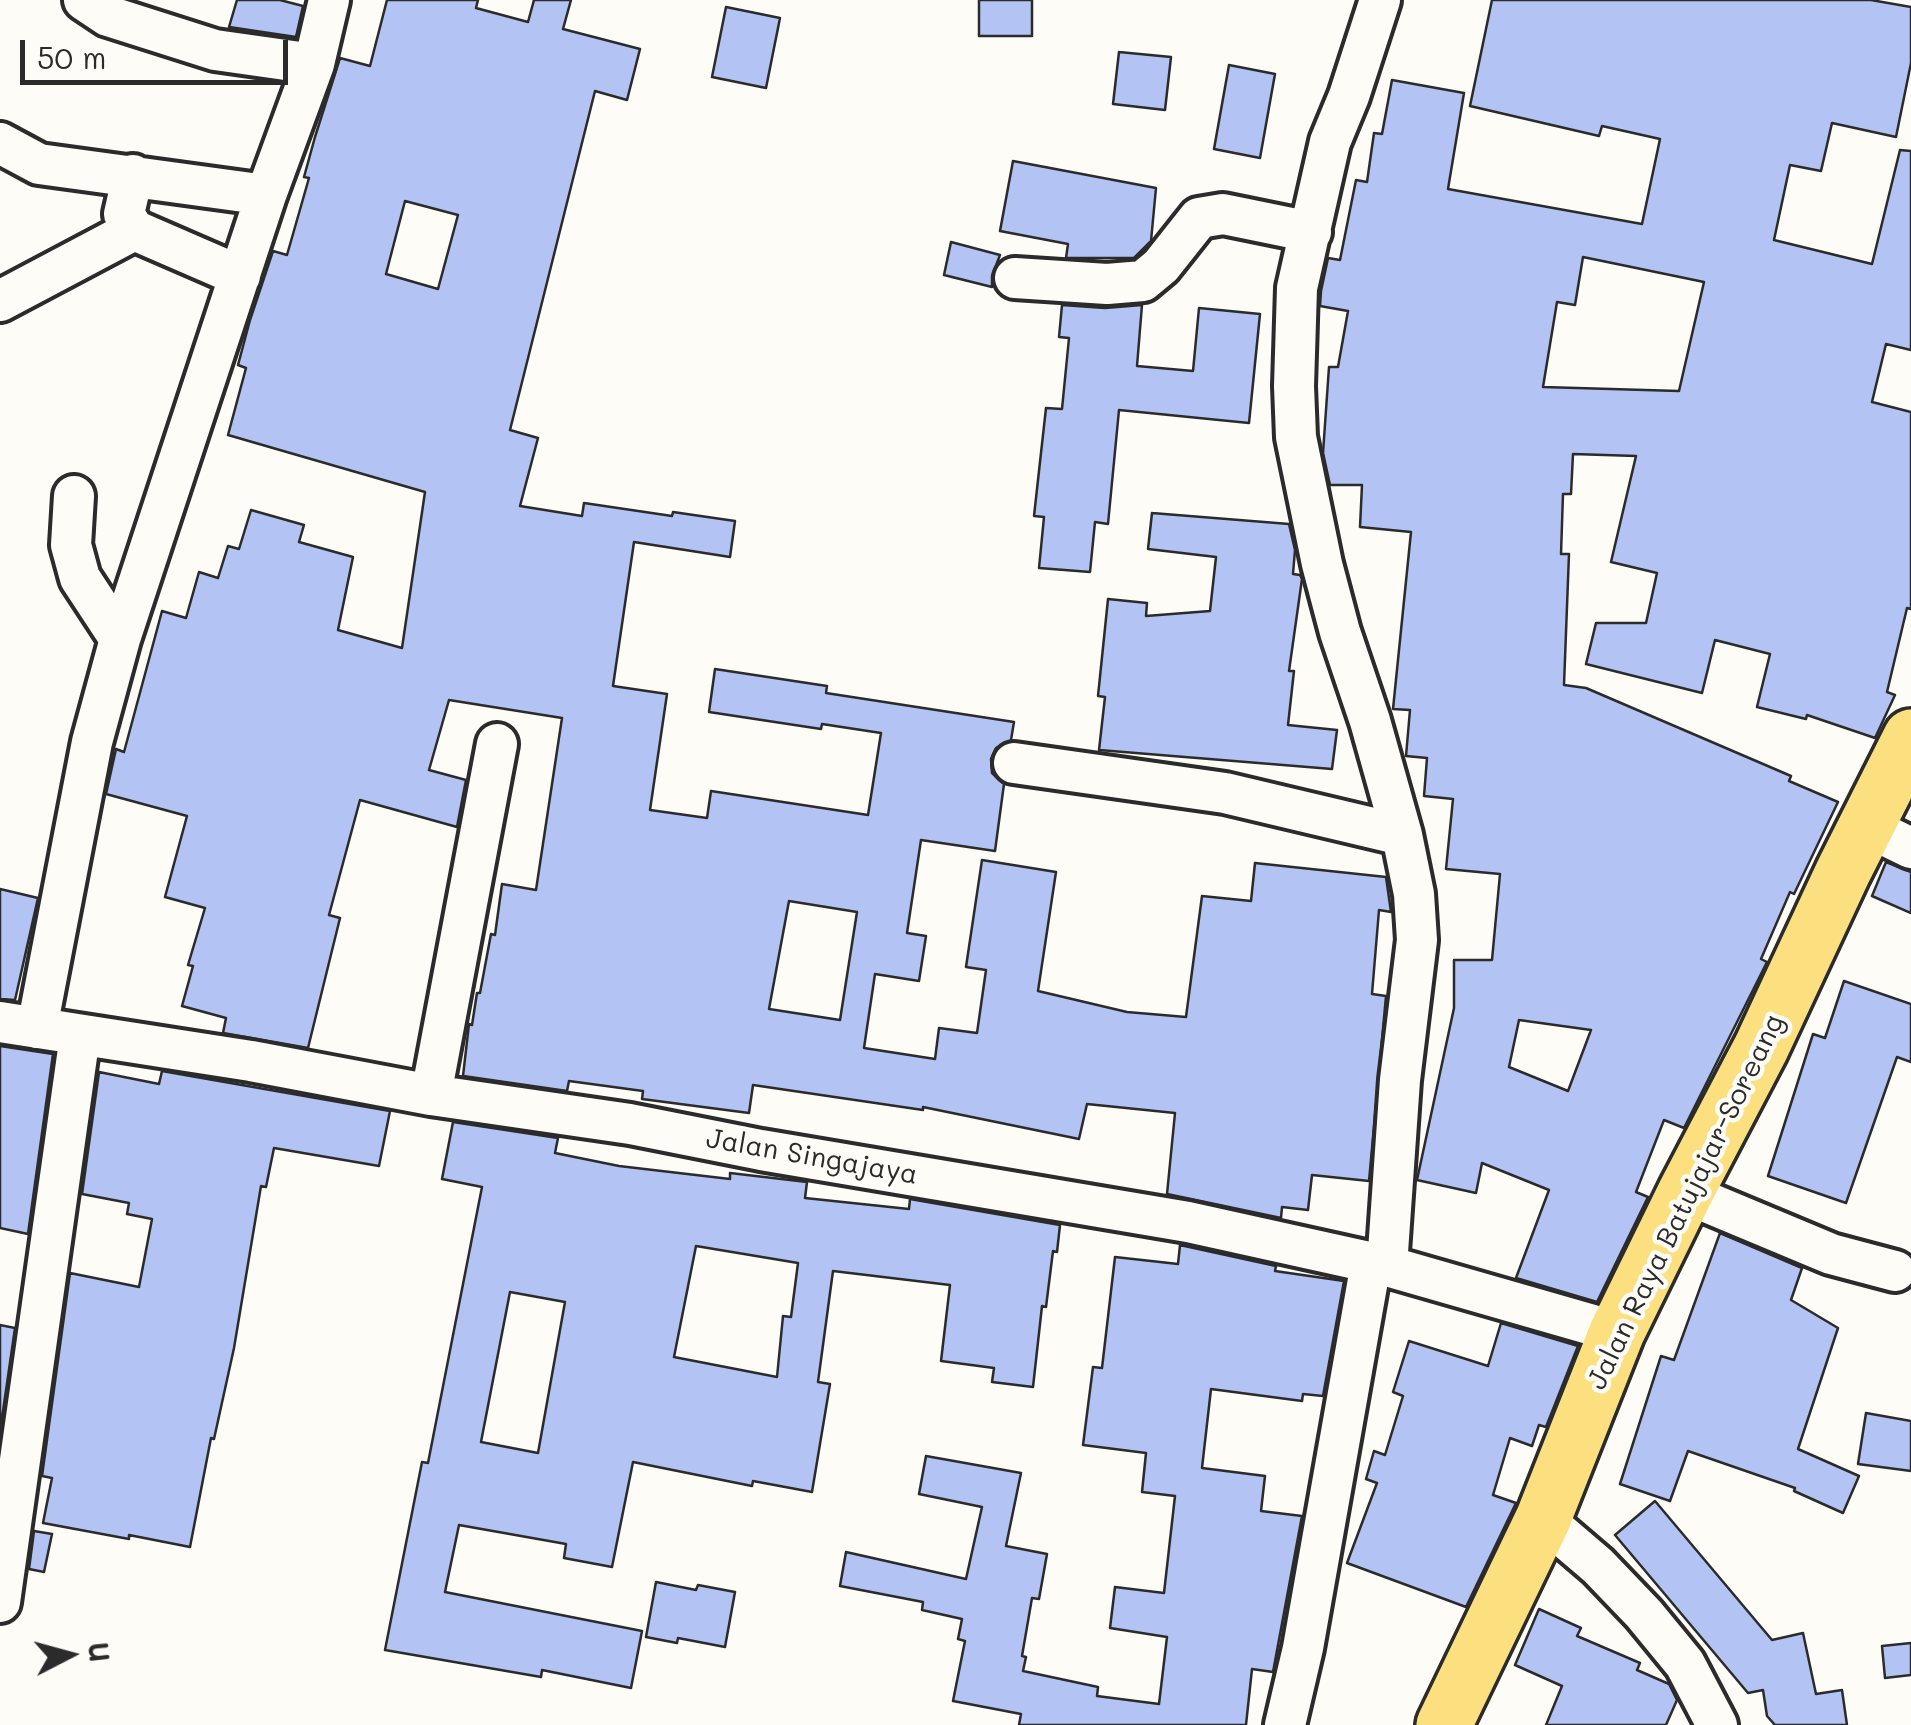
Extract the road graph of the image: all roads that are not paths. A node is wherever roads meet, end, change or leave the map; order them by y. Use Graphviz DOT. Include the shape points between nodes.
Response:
graph roads {
  1 [pos="84,0"];
  2 [pos="328,0"];
  3 [pos="1380,0"];
  4 [pos="314,64"];
  5 [pos="0,143"];
  6 [pos="132,175"];
  7 [pos="266,195"];
  8 [pos="1293,227"];
  9 [pos="134,230"];
  10 [pos="240,276"];
  11 [pos="1015,278"];
  12 [pos="0,302"];
  13 [pos="74,496"];
  14 [pos="120,638"];
  15 [pos="1911,737"];
  16 [pos="497,744"];
  17 [pos="1014,763"];
  18 [pos="1402,834"];
  19 [pos="1889,837"];
  20 [pos="18,1024"];
  21 [pos="80,1035"];
  22 [pos="432,1094"];
  23 [pos="1685,1193"];
  24 [pos="1379,1265"];
  25 [pos="1895,1271"];
  26 [pos="1616,1332"];
  27 [pos="1543,1519"];
  28 [pos="0,1602"];
  29 [pos="1285,1725"];
  30 [pos="1444,1725"];
  31 [pos="1718,1725"];
  1 -- 4 [label="street" via="108,16 215,50"];
  2 -- 4 [label="street"];
  3 -- 8 [label="street" via="1350,96"];
  4 -- 7 [label="street"];
  5 -- 6 [label="street" via="39,164"];
  6 -- 7 [label="street"];
  6 -- 9 [label="street" via="124,214"];
  7 -- 10 [label="street"];
  8 -- 11 [label="street" via="1224,214 1199,218 1144,281"];
  8 -- 18 [label="street" via="1296,437 1340,632"];
  9 -- 10 [label="street"];
  9 -- 12 [label="street"];
  10 -- 14 [label="street"];
  13 -- 14 [label="street" via="71,546 80,578"];
  14 -- 20 [label="street"];
  15 -- 19 [label="highway, Jalan Raya Batujajar-Soreang"];
  16 -- 22 [label="street"];
  17 -- 18 [label="street" via="1225,793"];
  18 -- 24 [label="street" via="1417,940"];
  19 -- 23 [label="highway, Jalan Raya Batujajar-Soreang" via="1762,1048"];
  20 -- 21 [label="street, Jalan Singajaya"];
  21 -- 22 [label="street, Jalan Singajaya"];
  21 -- 28 [label="street"];
  22 -- 24 [label="street, Jalan Singajaya" via="1188,1222"];
  23 -- 25 [label="street" via="1832,1254"];
  23 -- 26 [label="highway, Jalan Raya Batujajar-Soreang"];
  24 -- 26 [label="street, Jalan Singajaya"];
  24 -- 29 [label="street"];
  26 -- 27 [label="highway, Jalan Raya Batujajar-Soreang"];
  27 -- 30 [label="highway, Jalan Raya Batujajar-Soreang"];
  27 -- 31 [label="street" via="1644,1614 1685,1664"];
}
